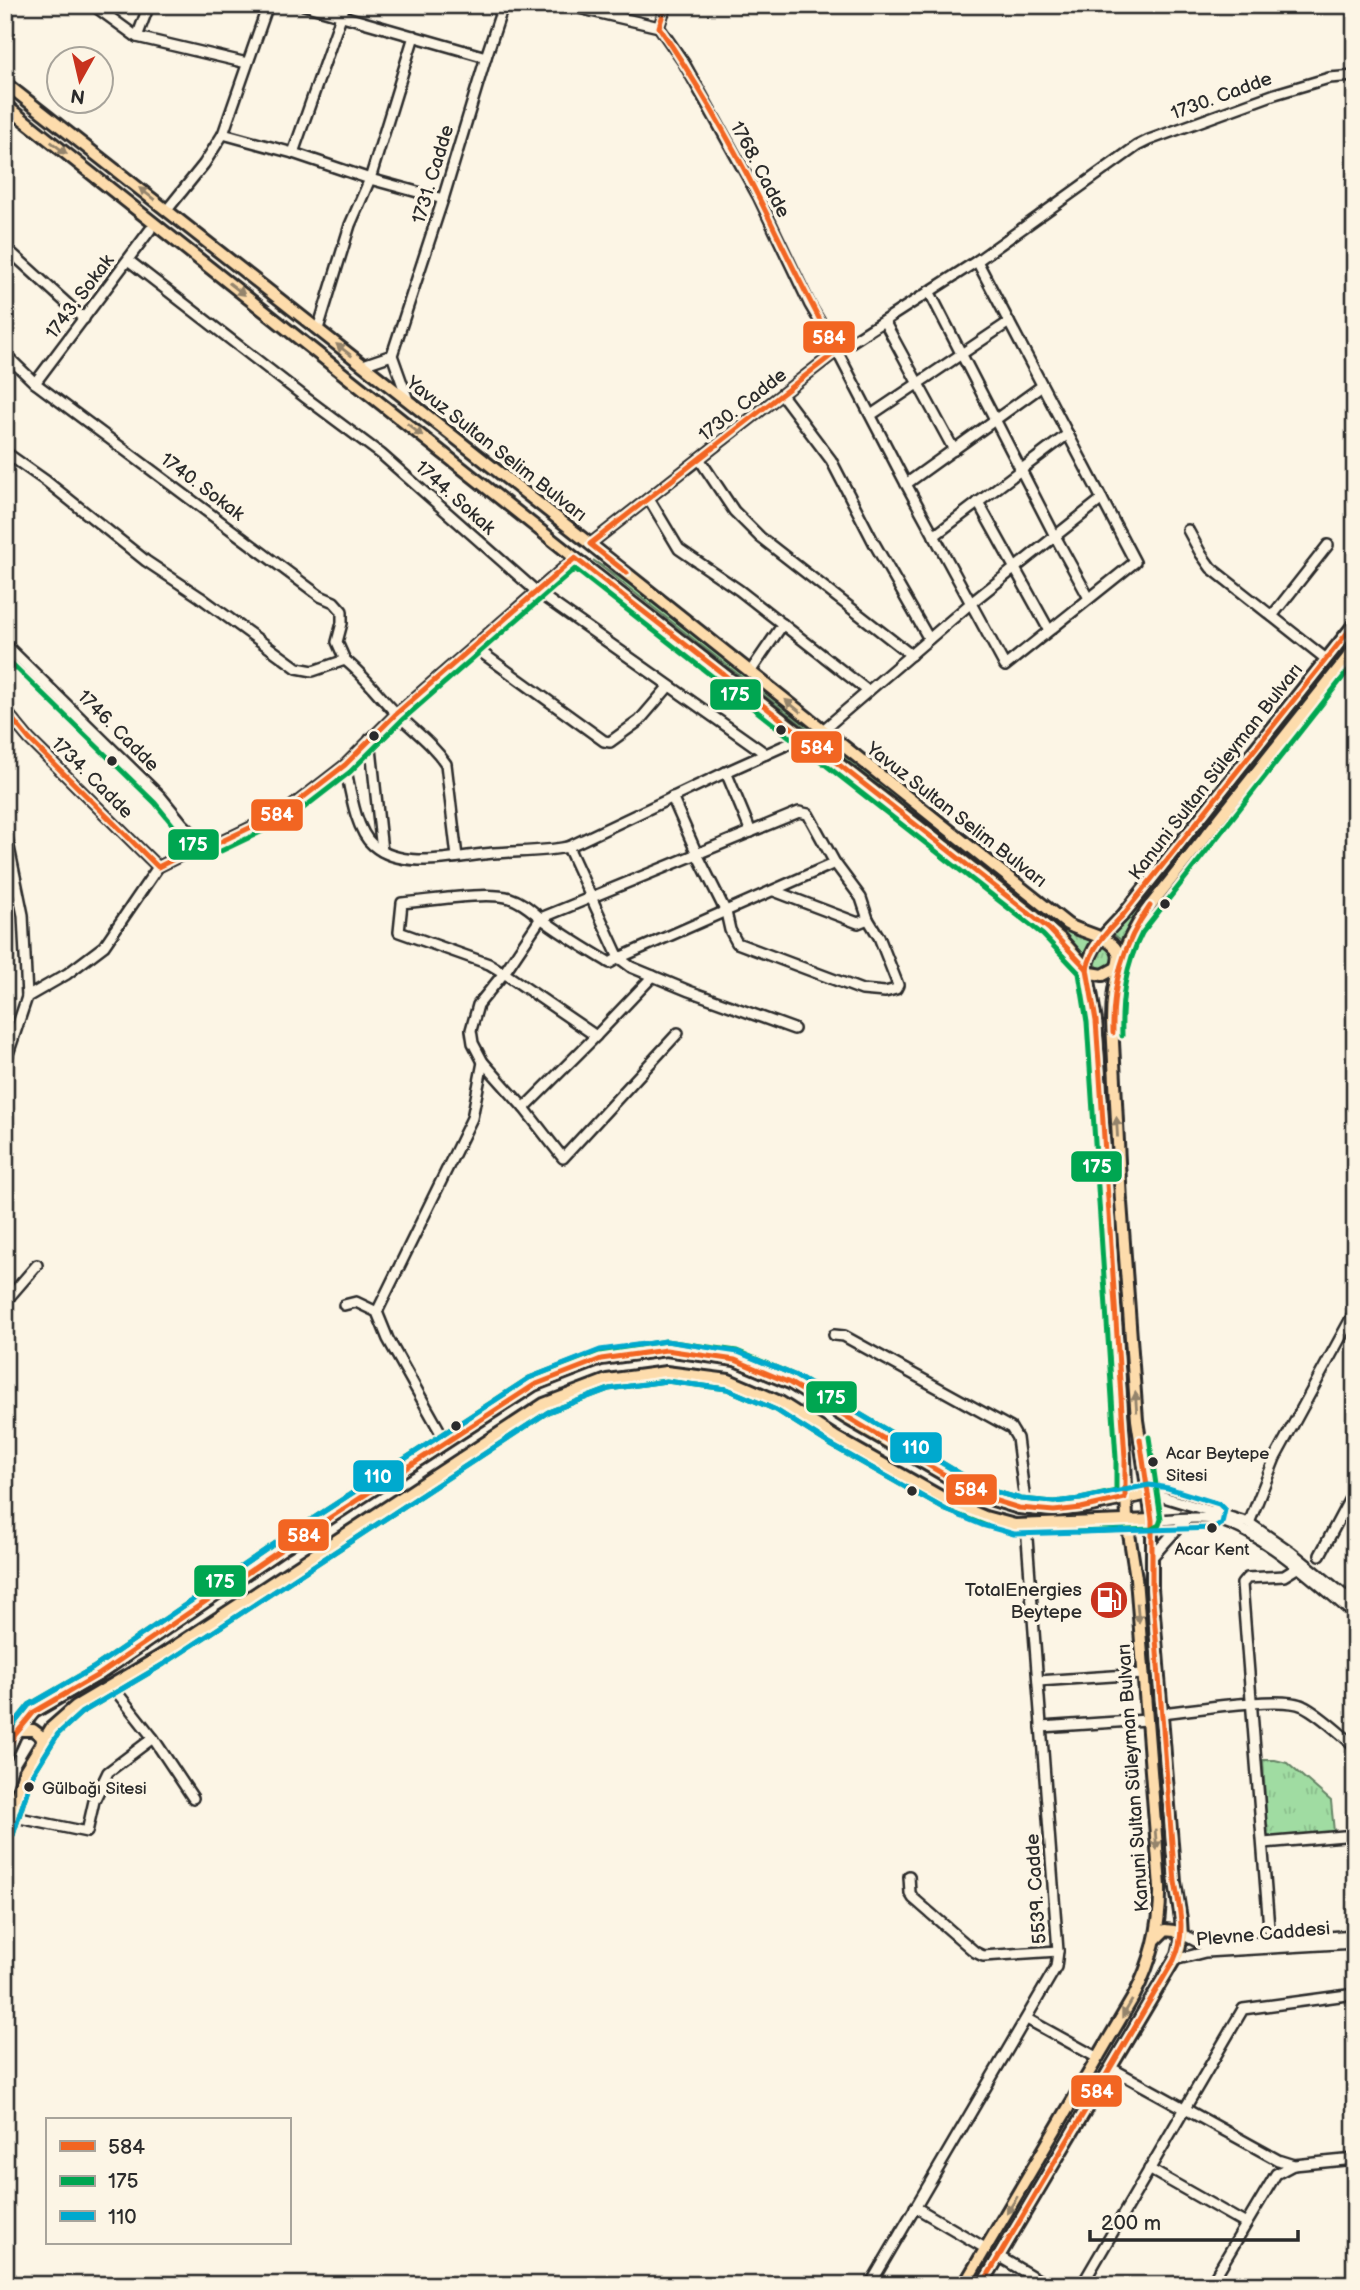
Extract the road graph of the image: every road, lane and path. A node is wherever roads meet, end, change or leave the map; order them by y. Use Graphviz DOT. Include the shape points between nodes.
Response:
graph roads {
  1 [pos="93,5"];
  2 [pos="149,5"];
  3 [pos="268,5"];
  4 [pos="304,5"];
  5 [pos="345,5"];
  6 [pos="506,5"];
  7 [pos="566,5"];
  8 [pos="666,5"];
  9 [pos="341,17"];
  10 [pos="659,27"];
  11 [pos="414,36"];
  12 [pos="137,37"];
  13 [pos="486,57"];
  14 [pos="247,63"];
  15 [pos="1355,76"];
  16 [pos="5,83"];
  17 [pos="5,105"];
  18 [pos="223,134"];
  19 [pos="293,153"];
  20 [pos="370,179"];
  21 [pos="443,199"];
  22 [pos="167,210"];
  23 [pos="150,230"];
  24 [pos="5,248"];
  25 [pos="128,260"];
  26 [pos="977,261"];
  27 [pos="929,291"];
  28 [pos="84,319"];
  29 [pos="884,321"];
  30 [pos="1009,322"];
  31 [pos="318,329"];
  32 [pos="837,351"];
  33 [pos="5,354"];
  34 [pos="962,354"];
  35 [pos="392,355"];
  36 [pos="363,365"];
  37 [pos="35,383"];
  38 [pos="918,383"];
  39 [pos="1042,386"];
  40 [pos="782,395"];
  41 [pos="408,400"];
  42 [pos="871,415"];
  43 [pos="996,419"];
  44 [pos="1068,434"];
  45 [pos="954,450"];
  46 [pos="5,452"];
  47 [pos="699,460"];
  48 [pos="1021,470"];
  49 [pos="906,484"];
  50 [pos="649,499"];
  51 [pos="1102,499"];
  52 [pos="978,502"];
  53 [pos="1188,530"];
  54 [pos="934,536"];
  55 [pos="1055,536"];
  56 [pos="590,544"];
  57 [pos="1328,545"];
  58 [pos="575,558"];
  59 [pos="1015,568"];
  60 [pos="537,592"];
  61 [pos="1089,598"];
  62 [pos="971,603"];
  63 [pos="1272,616"];
  64 [pos="1355,623"];
  65 [pos="783,624"];
  66 [pos="1049,630"];
  67 [pos="929,639"];
  68 [pos="5,644"];
  69 [pos="474,647"];
  70 [pos="1355,648"];
  71 [pos="911,655"];
  72 [pos="1326,659"];
  73 [pos="345,660"];
  74 [pos="750,672"];
  75 [pos="669,686"];
  76 [pos="868,691"];
  77 [pos="5,710"];
  78 [pos="396,714"];
  79 [pos="822,730"];
  80 [pos="804,737"];
  81 [pos="370,739"];
  82 [pos="766,754"];
  83 [pos="345,765"];
  84 [pos="726,772"];
  85 [pos="672,797"];
  86 [pos="5,828"];
  87 [pos="751,832"];
  88 [pos="204,844"];
  89 [pos="568,847"];
  90 [pos="382,851"];
  91 [pos="697,854"];
  92 [pos="457,857"];
  93 [pos="835,863"];
  94 [pos="158,867"];
  95 [pos="774,891"];
  96 [pos="593,898"];
  97 [pos="726,912"];
  98 [pos="541,918"];
  99 [pos="868,919"];
  100 [pos="1101,938"];
  101 [pos="620,958"];
  102 [pos="1118,964"];
  103 [pos="1087,969"];
  104 [pos="504,973"];
  105 [pos="653,976"];
  106 [pos="27,997"];
  107 [pos="793,1029"];
  108 [pos="678,1033"];
  109 [pos="596,1037"];
  110 [pos="483,1062"];
  111 [pos="5,1063"];
  112 [pos="524,1108"];
  113 [pos="37,1265"];
  114 [pos="5,1301"];
  115 [pos="344,1305"];
  116 [pos="377,1312"];
  117 [pos="1354,1314"];
  118 [pos="834,1335"];
  119 [pos="755,1368"];
  120 [pos="745,1387"];
  121 [pos="446,1443"];
  122 [pos="1355,1489"];
  123 [pos="1149,1494"];
  124 [pos="1125,1498"];
  125 [pos="1026,1509"];
  126 [pos="1215,1515"];
  127 [pos="1186,1519"];
  128 [pos="1152,1520"];
  129 [pos="1127,1521"];
  130 [pos="1249,1523"];
  131 [pos="1026,1525"];
  132 [pos="1320,1555"];
  133 [pos="1153,1556"];
  134 [pos="1297,1568"];
  135 [pos="1355,1604"];
  136 [pos="1355,1615"];
  137 [pos="1143,1674"];
  138 [pos="1038,1681"];
  139 [pos="112,1686"];
  140 [pos="1252,1704"];
  141 [pos="1162,1713"];
  142 [pos="1147,1720"];
  143 [pos="1041,1727"];
  144 [pos="19,1730"];
  145 [pos="153,1738"];
  146 [pos="42,1740"];
  147 [pos="1355,1746"];
  148 [pos="7,1752"];
  149 [pos="31,1759"];
  150 [pos="193,1798"];
  151 [pos="10,1816"];
  152 [pos="5,1832"];
  153 [pos="1355,1835"];
  154 [pos="1264,1843"];
  155 [pos="909,1876"];
  156 [pos="1355,1935"];
  157 [pos="1182,1936"];
  158 [pos="1270,1941"];
  159 [pos="1155,1943"];
  160 [pos="1355,1943"];
  161 [pos="1058,1951"];
  162 [pos="1174,1960"];
  163 [pos="1355,1994"];
  164 [pos="1027,2018"];
  165 [pos="1098,2058"];
  166 [pos="1111,2068"];
  167 [pos="1183,2109"];
  168 [pos="1355,2159"];
  169 [pos="1294,2165"];
  170 [pos="1149,2169"];
  171 [pos="915,2207"];
  172 [pos="1246,2224"];
  173 [pos="985,2248"];
  174 [pos="998,2256"];
  175 [pos="5,2274"];
  176 [pos="10,2285"];
  177 [pos="870,2285"];
  178 [pos="964,2285"];
  179 [pos="982,2285"];
  180 [pos="1047,2285"];
  181 [pos="1082,2285"];
  182 [pos="1210,2285"];
  1 -- 12 [label="street"];
  2 -- 12 [label="street"];
  3 -- 14 [label="street"];
  4 -- 9 [label="street"];
  5 -- 9 [label="street"];
  6 -- 13 [label="street, 1731. Cadde"];
  7 -- 10 [label="street"];
  8 -- 10 [label="street"];
  9 -- 11 [label="street"];
  9 -- 19 [label="street"];
  10 -- 32 [label="street, 1768. Cadde" via="745,172"];
  11 -- 13 [label="street"];
  11 -- 20 [label="street"];
  12 -- 14 [label="street"];
  13 -- 21 [label="street, 1731. Cadde"];
  14 -- 18 [label="street"];
  15 -- 26 [label="street, 1730. Cadde" via="1329,78 1275,94 1149,140"];
  22 -- 16 [label="main road, Yavuz Sultan Selim Bulvarı, one-way"];
  17 -- 58 [label="main road, Yavuz Sultan Selim Bulvarı, one-way"];
  18 -- 19 [label="street"];
  18 -- 22 [label="street"];
  19 -- 20 [label="street"];
  20 -- 21 [label="street"];
  20 -- 31 [label="street" via="350,225"];
  21 -- 35 [label="street, 1731. Cadde"];
  22 -- 31 [label="main road, Yavuz Sultan Selim Bulvarı"];
  23 -- 25 [label="street, 1743. Sokak"];
  24 -- 28 [label="street"];
  25 -- 28 [label="street, 1743. Sokak"];
  25 -- 60 [label="street, 1744. Sokak" via="381,454"];
  26 -- 27 [label="street, 1730. Cadde"];
  26 -- 30 [label="street"];
  27 -- 29 [label="street, 1730. Cadde"];
  27 -- 34 [label="street"];
  28 -- 37 [label="street, 1743. Sokak"];
  29 -- 32 [label="street, 1730. Cadde"];
  29 -- 38 [label="street"];
  30 -- 34 [label="street"];
  30 -- 39 [label="street"];
  36 -- 31 [label="main road, Yavuz Sultan Selim Bulvarı, one-way"];
  32 -- 40 [label="street, 1730. Cadde"];
  32 -- 42 [label="street, 1768. Cadde"];
  33 -- 37 [label="street, 1740. Sokak"];
  34 -- 38 [label="street"];
  34 -- 43 [label="street"];
  35 -- 36 [label="street"];
  35 -- 41 [label="street"];
  36 -- 41 [label="main road, Yavuz Sultan Selim Bulvarı"];
  37 -- 73 [label="street, 1740. Sokak" via="334,602 342,611 337,642"];
  38 -- 42 [label="street"];
  38 -- 45 [label="street"];
  39 -- 43 [label="street"];
  39 -- 44 [label="street"];
  40 -- 47 [label="street, 1730. Cadde"];
  40 -- 67 [label="street" via="831,460"];
  41 -- 56 [label="main road, Yavuz Sultan Selim Bulvarı"];
  42 -- 49 [label="street, 1768. Cadde"];
  43 -- 45 [label="street"];
  43 -- 48 [label="street"];
  44 -- 48 [label="street"];
  44 -- 51 [label="street"];
  45 -- 49 [label="street"];
  46 -- 73 [label="street" via="146,561 297,668 313,671"];
  47 -- 50 [label="street, 1730. Cadde"];
  47 -- 71 [label="street" via="723,497 760,537"];
  48 -- 52 [label="street"];
  48 -- 55 [label="street"];
  49 -- 54 [label="street, 1768. Cadde"];
  50 -- 56 [label="street, 1730. Cadde"];
  50 -- 65 [label="street" via="679,550"];
  51 -- 55 [label="street"];
  51 -- 61 [label="street" via="1135,562"];
  52 -- 54 [label="street"];
  52 -- 59 [label="street"];
  53 -- 63 [label="street" via="1212,568"];
  54 -- 62 [label="street, 1768. Cadde"];
  55 -- 59 [label="street"];
  55 -- 61 [label="street"];
  56 -- 58 [label="main road, 1730. Cadde"];
  56 -- 74 [label="main road, Yavuz Sultan Selim Bulvarı"];
  57 -- 63 [label="street"];
  58 -- 60 [label="street, 1730. Cadde"];
  58 -- 80 [label="main road, Yavuz Sultan Selim Bulvarı"];
  59 -- 62 [label="street"];
  59 -- 66 [label="street"];
  60 -- 69 [label="street, 1730. Cadde"];
  60 -- 75 [label="street, 1744. Sokak"];
  61 -- 66 [label="street"];
  62 -- 66 [label="street, 1768. Cadde" via="1005,666"];
  62 -- 67 [label="street"];
  63 -- 72 [label="street"];
  64 -- 72 [label="main road, Kanuni Sultan Süleyman Bulvarı"];
  65 -- 74 [label="street"];
  65 -- 76 [label="street"];
  67 -- 71 [label="street"];
  68 -- 88 [label="street, 1746. Cadde"];
  69 -- 75 [label="street" via="604,741 614,741 639,721"];
  69 -- 78 [label="street, 1730. Cadde"];
  70 -- 102 [label="main road, Kanuni Sultan Süleyman Bulvarı" via="1146,911"];
  71 -- 76 [label="street"];
  72 -- 100 [label="main road, Kanuni Sultan Süleyman Bulvarı"];
  73 -- 78 [label="street"];
  79 -- 74 [label="main road, Yavuz Sultan Selim Bulvarı, one-way"];
  75 -- 82 [label="street, 1744. Sokak"];
  76 -- 79 [label="street"];
  77 -- 94 [label="street, 1734. Cadde"];
  78 -- 81 [label="street, 1730. Cadde"];
  78 -- 92 [label="street" via="416,729 446,764"];
  79 -- 100 [label="main road, Yavuz Sultan Selim Bulvarı" via="1067,924"];
  80 -- 82 [label="street"];
  80 -- 103 [label="main road, Yavuz Sultan Selim Bulvarı" via="1049,929"];
  81 -- 83 [label="street, 1730. Cadde"];
  81 -- 90 [label="street"];
  82 -- 84 [label="street"];
  83 -- 88 [label="street, 1730. Cadde" via="287,810 218,843"];
  83 -- 90 [label="street" via="363,834"];
  84 -- 85 [label="street"];
  84 -- 87 [label="street"];
  85 -- 89 [label="street"];
  85 -- 91 [label="street"];
  86 -- 106 [label="street" via="23,915"];
  87 -- 91 [label="street"];
  87 -- 93 [label="street" via="799,812 808,814"];
  88 -- 94 [label="street, 1730. Cadde"];
  89 -- 92 [label="street"];
  89 -- 96 [label="street"];
  90 -- 92 [label="street" via="422,860"];
  91 -- 96 [label="street"];
  91 -- 97 [label="street"];
  93 -- 95 [label="street"];
  93 -- 99 [label="street" via="861,898"];
  94 -- 106 [label="street" via="104,946"];
  95 -- 97 [label="street"];
  95 -- 99 [label="street" via="858,923"];
  96 -- 98 [label="street"];
  96 -- 101 [label="street"];
  97 -- 99 [label="street" via="733,937 745,947 862,990 892,991 898,985"];
  97 -- 101 [label="street"];
  98 -- 101 [label="street" via="610,963"];
  98 -- 104 [label="street"];
  98 -- 104 [label="street" via="513,899 500,896 402,903 399,932"];
  100 -- 102 [label="main road" via="1116,947"];
  100 -- 103 [label="main road"];
  101 -- 105 [label="street"];
  102 -- 103 [label="main road" via="1103,975"];
  123 -- 102 [label="main road, Kanuni Sultan Süleyman Bulvarı, one-way" via="1137,1420 1121,1202 1112,1022"];
  103 -- 124 [label="main road, Kanuni Sultan Süleyman Bulvarı" via="1097,1032"];
  104 -- 109 [label="street"];
  104 -- 110 [label="street" via="473,1016 473,1043"];
  105 -- 107 [label="street"];
  105 -- 109 [label="street"];
  106 -- 111 [label="street"];
  108 -- 112 [label="street" via="563,1158"];
  109 -- 112 [label="street"];
  110 -- 112 [label="street"];
  110 -- 116 [label="street" via="472,1118"];
  113 -- 114 [label="street"];
  115 -- 116 [label="street" via="356,1302"];
  116 -- 121 [label="street"];
  117 -- 130 [label="street" via="1275,1458"];
  118 -- 125 [label="street" via="844,1336 1011,1428 1017,1438"];
  119 -- 120 [label="main road"];
  119 -- 121 [label="main road" via="735,1360 666,1350 601,1359 534,1385"];
  119 -- 125 [label="main road" via="790,1383 960,1484 992,1500"];
  120 -- 131 [label="main road" via="780,1402 950,1502 985,1517"];
  120 -- 139 [label="main road" via="729,1380 666,1372 607,1380 544,1404"];
  121 -- 144 [label="main road" via="98,1675 34,1712"];
  122 -- 132 [label="street"];
  123 -- 124 [label="main road"];
  123 -- 126 [label="street"];
  123 -- 128 [label="main road, Kanuni Sultan Süleyman Bulvarı"];
  124 -- 125 [label="main road" via="1082,1508"];
  124 -- 129 [label="main road, Kanuni Sultan Süleyman Bulvarı"];
  126 -- 127 [label="street"];
  126 -- 130 [label="street"];
  126 -- 134 [label="street" via="1247,1531"];
  127 -- 128 [label="street"];
  127 -- 133 [label="street"];
  128 -- 129 [label="main road"];
  128 -- 133 [label="main road, Kanuni Sultan Süleyman Bulvarı"];
  129 -- 131 [label="main road"];
  129 -- 137 [label="main road, Kanuni Sultan Süleyman Bulvarı, one-way"];
  130 -- 135 [label="street"];
  131 -- 138 [label="street, 5539. Cadde"];
  133 -- 141 [label="main road, Kanuni Sultan Süleyman Bulvarı"];
  134 -- 136 [label="street"];
  134 -- 140 [label="street" via="1284,1576 1243,1580"];
  137 -- 138 [label="street"];
  137 -- 142 [label="main road, Kanuni Sultan Süleyman Bulvarı"];
  138 -- 143 [label="street, 5539. Cadde"];
  139 -- 145 [label="street"];
  139 -- 146 [label="main road" via="76,1706"];
  140 -- 141 [label="street"];
  140 -- 147 [label="street" via="1303,1706"];
  140 -- 154 [label="street"];
  141 -- 157 [label="main road, Kanuni Sultan Süleyman Bulvarı"];
  142 -- 143 [label="street"];
  142 -- 159 [label="main road, Kanuni Sultan Süleyman Bulvarı, one-way" via="1160,1898"];
  143 -- 161 [label="street, 5539. Cadde"];
  144 -- 146 [label="main road" via="33,1730"];
  144 -- 148 [label="main road"];
  145 -- 150 [label="street"];
  145 -- 151 [label="street" via="108,1772 94,1801 87,1832"];
  146 -- 149 [label="main road"];
  148 -- 149 [label="main road"];
  149 -- 151 [label="main road"];
  151 -- 152 [label="main road"];
  153 -- 154 [label="street"];
  154 -- 158 [label="street"];
  155 -- 161 [label="street" via="913,1898 975,1952 983,1956"];
  156 -- 158 [label="street, Plevne Caddesi"];
  157 -- 158 [label="street, Plevne Caddesi" via="1205,1946"];
  157 -- 159 [label="main road" via="1166,1930"];
  157 -- 162 [label="main road, Kanuni Sultan Süleyman Bulvarı"];
  159 -- 162 [label="main road" via="1159,1957"];
  159 -- 165 [label="main road, Kanuni Sultan Süleyman Bulvarı, one-way" via="1135,1996"];
  160 -- 162 [label="street, Plevne Caddesi" via="1205,1952"];
  161 -- 164 [label="street, 5539. Cadde" via="1053,1975"];
  162 -- 166 [label="main road, Kanuni Sultan Süleyman Bulvarı"];
  163 -- 167 [label="street" via="1242,2009"];
  164 -- 165 [label="street"];
  164 -- 171 [label="street, 5539. Cadde"];
  165 -- 173 [label="main road, Kanuni Sultan Süleyman Bulvarı, one-way"];
  166 -- 167 [label="street"];
  166 -- 174 [label="main road, Kanuni Sultan Süleyman Bulvarı"];
  167 -- 169 [label="street"];
  167 -- 170 [label="street"];
  168 -- 169 [label="street"];
  169 -- 172 [label="street" via="1276,2174"];
  170 -- 172 [label="street"];
  170 -- 181 [label="street"];
  171 -- 173 [label="street"];
  171 -- 177 [label="street, 5539. Cadde"];
  172 -- 182 [label="street"];
  173 -- 178 [label="main road, Kanuni Sultan Süleyman Bulvarı"];
  174 -- 179 [label="main road, Kanuni Sultan Süleyman Bulvarı"];
  174 -- 180 [label="street"];
  175 -- 176 [label="main road"];
}
